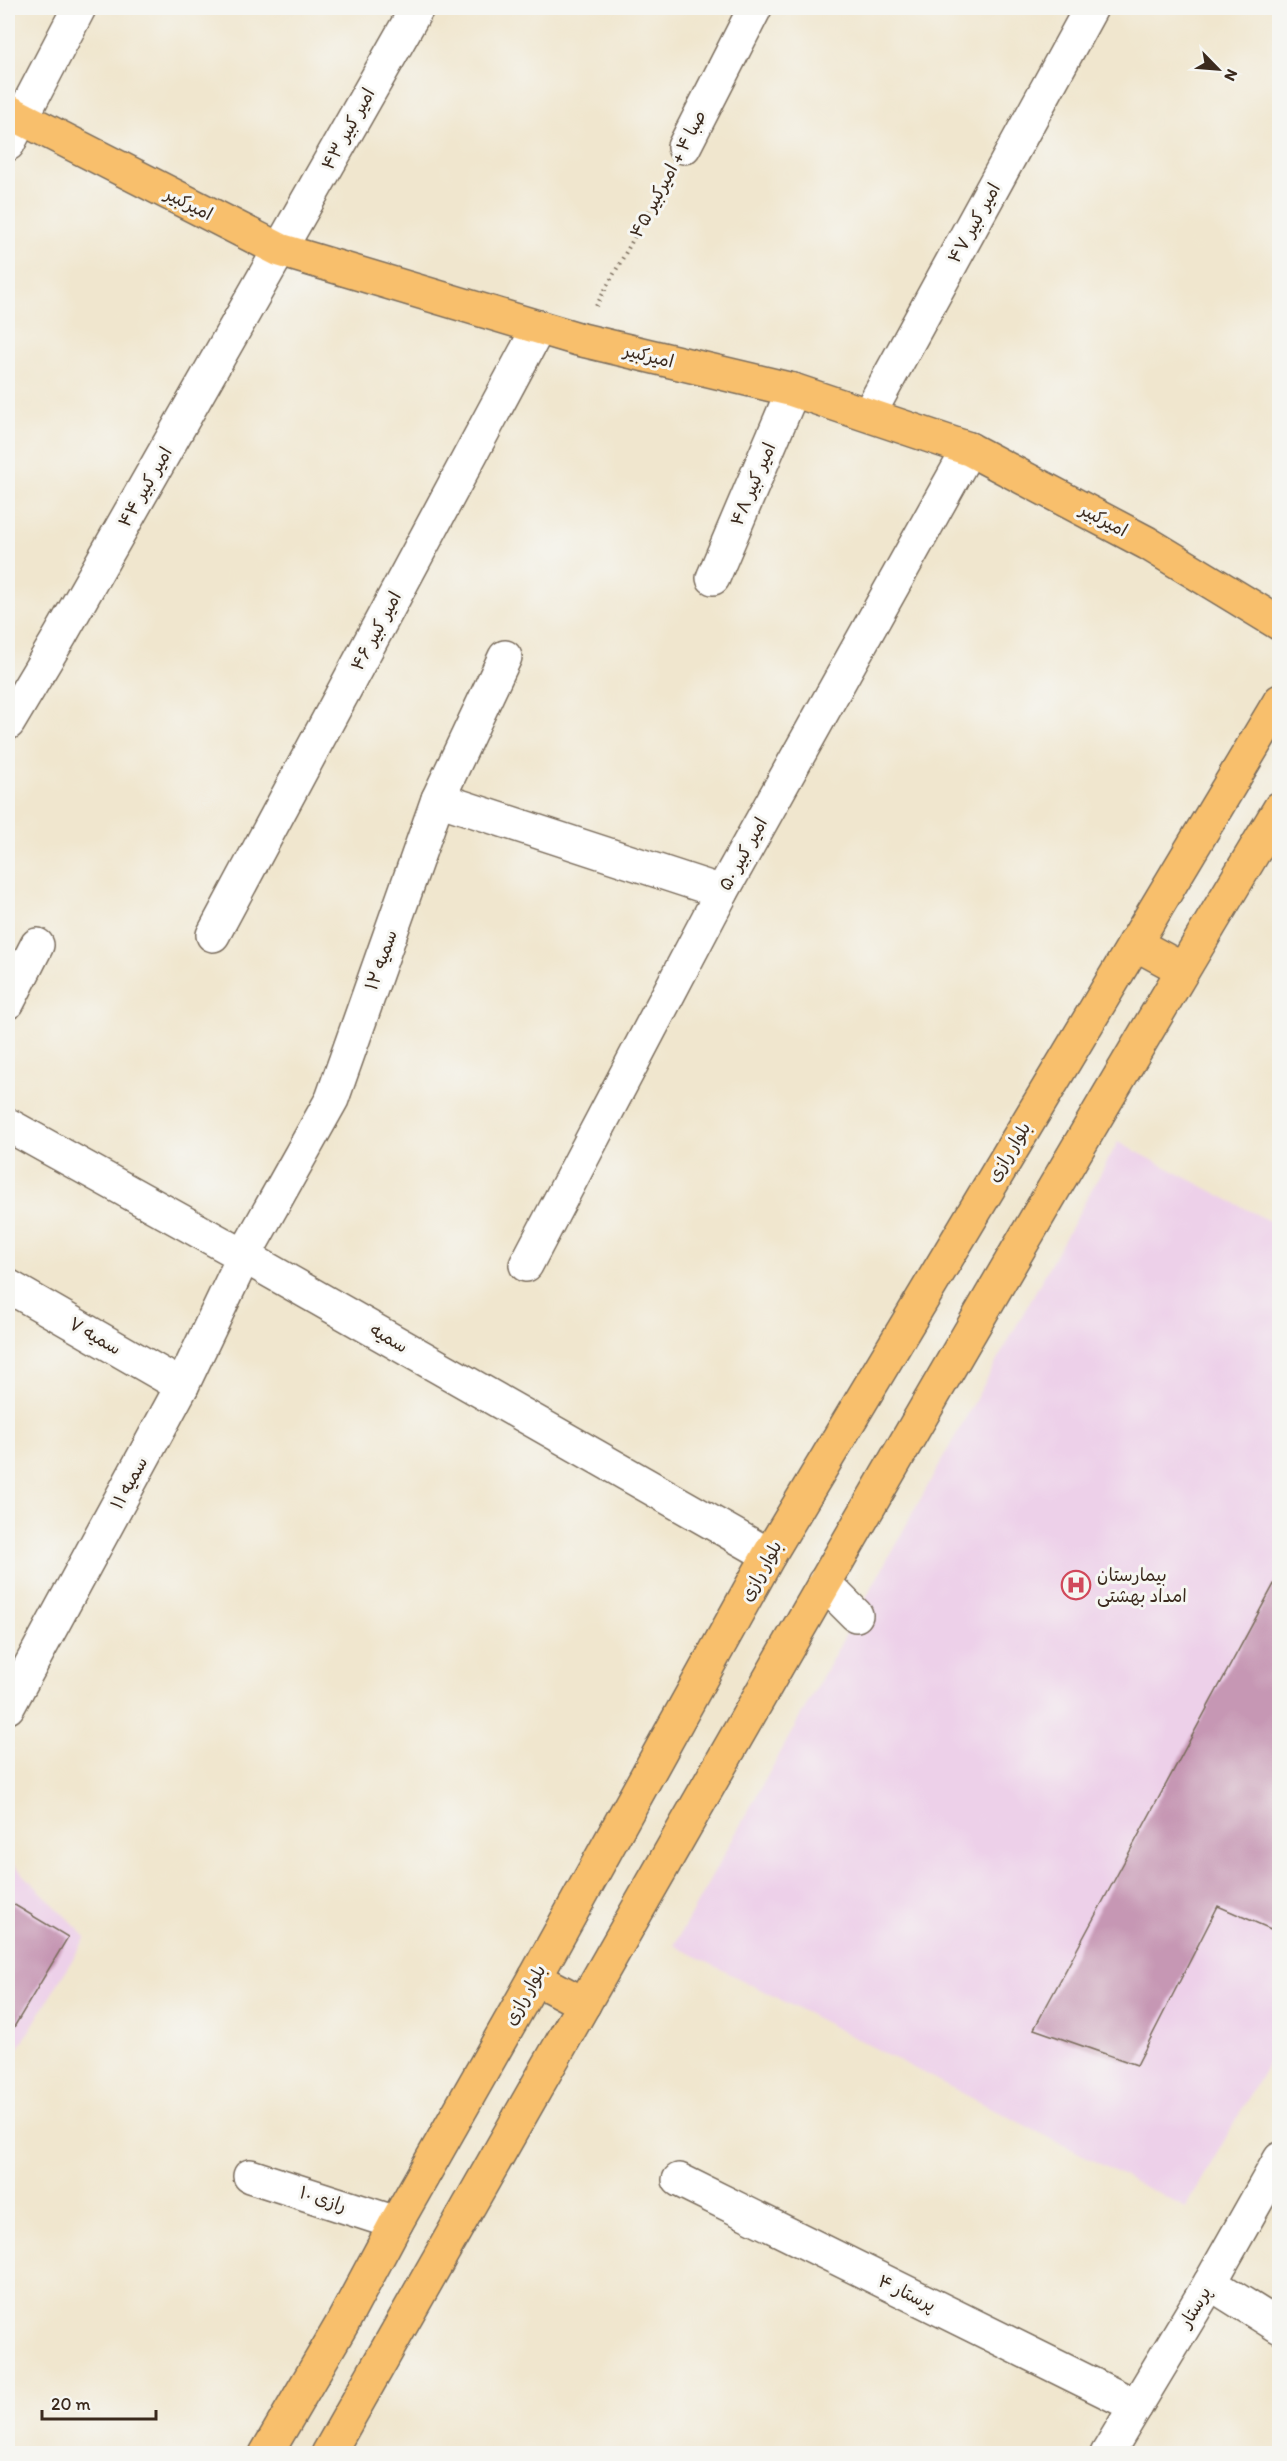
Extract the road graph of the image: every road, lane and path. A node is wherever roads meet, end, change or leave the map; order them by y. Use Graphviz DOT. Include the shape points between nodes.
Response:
graph roads {
  1 [pos="79,8"];
  2 [pos="417,8"];
  3 [pos="755,8"];
  4 [pos="1085,19"];
  5 [pos="12,124"];
  6 [pos="684,147"];
  7 [pos="280,250"];
  8 [pos="539,327"];
  9 [pos="578,339"];
  10 [pos="792,390"];
  11 [pos="869,414"];
  12 [pos="969,448"];
  13 [pos="713,578"];
  14 [pos="1280,624"];
  15 [pos="505,657"];
  16 [pos="1280,701"];
  17 [pos="8,723"];
  18 [pos="438,799"];
  19 [pos="1280,808"];
  20 [pos="722,892"];
  21 [pos="213,935"];
  22 [pos="1134,943"];
  23 [pos="37,945"];
  24 [pos="1182,969"];
  25 [pos="8,1002"];
  26 [pos="8,1125"];
  27 [pos="244,1256"];
  28 [pos="526,1265"];
  29 [pos="8,1286"];
  30 [pos="182,1386"];
  31 [pos="769,1555"];
  32 [pos="824,1583"];
  33 [pos="856,1615"];
  34 [pos="8,1707"];
  35 [pos="535,1978"];
  36 [pos="584,2004"];
  37 [pos="1280,2159"];
  38 [pos="250,2176"];
  39 [pos="679,2180"];
  40 [pos="396,2223"];
  41 [pos="1210,2283"];
  42 [pos="1280,2327"];
  43 [pos="1136,2406"];
  44 [pos="266,2454"];
  45 [pos="328,2454"];
  46 [pos="1107,2454"];
  1 -- 5 [label="street"];
  2 -- 7 [label="street, امیر کبیر ۴۳"];
  3 -- 6 [label="street, صبا ۴ + امیرکبیر ۴۵"];
  4 -- 11 [label="street, امیر کبیر ۴۷"];
  5 -- 7 [label="main road, امیرکبیر"];
  6 -- 9 [label="path, صبا ۴ + امیرکبیر ۴۵"];
  7 -- 8 [label="main road, امیرکبیر"];
  7 -- 17 [label="street, امیر کبیر ۴۴"];
  8 -- 9 [label="main road, امیرکبیر"];
  8 -- 21 [label="street, امیر کبیر ۴۶"];
  9 -- 10 [label="main road, امیرکبیر"];
  10 -- 11 [label="main road, امیرکبیر"];
  10 -- 13 [label="street, امیر کبیر ۴۸"];
  11 -- 12 [label="main road, امیرکبیر"];
  12 -- 14 [label="main road, امیرکبیر" via="1148,543"];
  12 -- 20 [label="street, امیر کبیر ۵۰"];
  15 -- 18 [label="street, سمیه ۱۲"];
  16 -- 22 [label="main road, بلوار رازی"];
  18 -- 20 [label="street"];
  18 -- 27 [label="street, سمیه ۱۲" via="332,1099"];
  19 -- 24 [label="main road"];
  20 -- 28 [label="street, امیر کبیر ۵۰"];
  22 -- 24 [label="main road"];
  22 -- 31 [label="main road, بلوار رازی"];
  23 -- 25 [label="street"];
  24 -- 32 [label="main road"];
  26 -- 27 [label="street, سمیه"];
  27 -- 30 [label="street, سمیه ۱۱"];
  27 -- 31 [label="street, سمیه"];
  29 -- 30 [label="street, سمیه ۷"];
  30 -- 34 [label="street, سمیه ۱۱"];
  31 -- 35 [label="main road, بلوار رازی"];
  32 -- 33 [label="street"];
  32 -- 36 [label="main road"];
  35 -- 36 [label="main road"];
  35 -- 40 [label="main road, بلوار رازی"];
  36 -- 45 [label="main road"];
  37 -- 41 [label="street, پرستار"];
  38 -- 40 [label="street, رازی ۱۰"];
  39 -- 43 [label="street, پرستار ۴"];
  40 -- 44 [label="main road, بلوار رازی"];
  41 -- 42 [label="street"];
  41 -- 43 [label="street, پرستار"];
  43 -- 46 [label="street, پرستار"];
}
